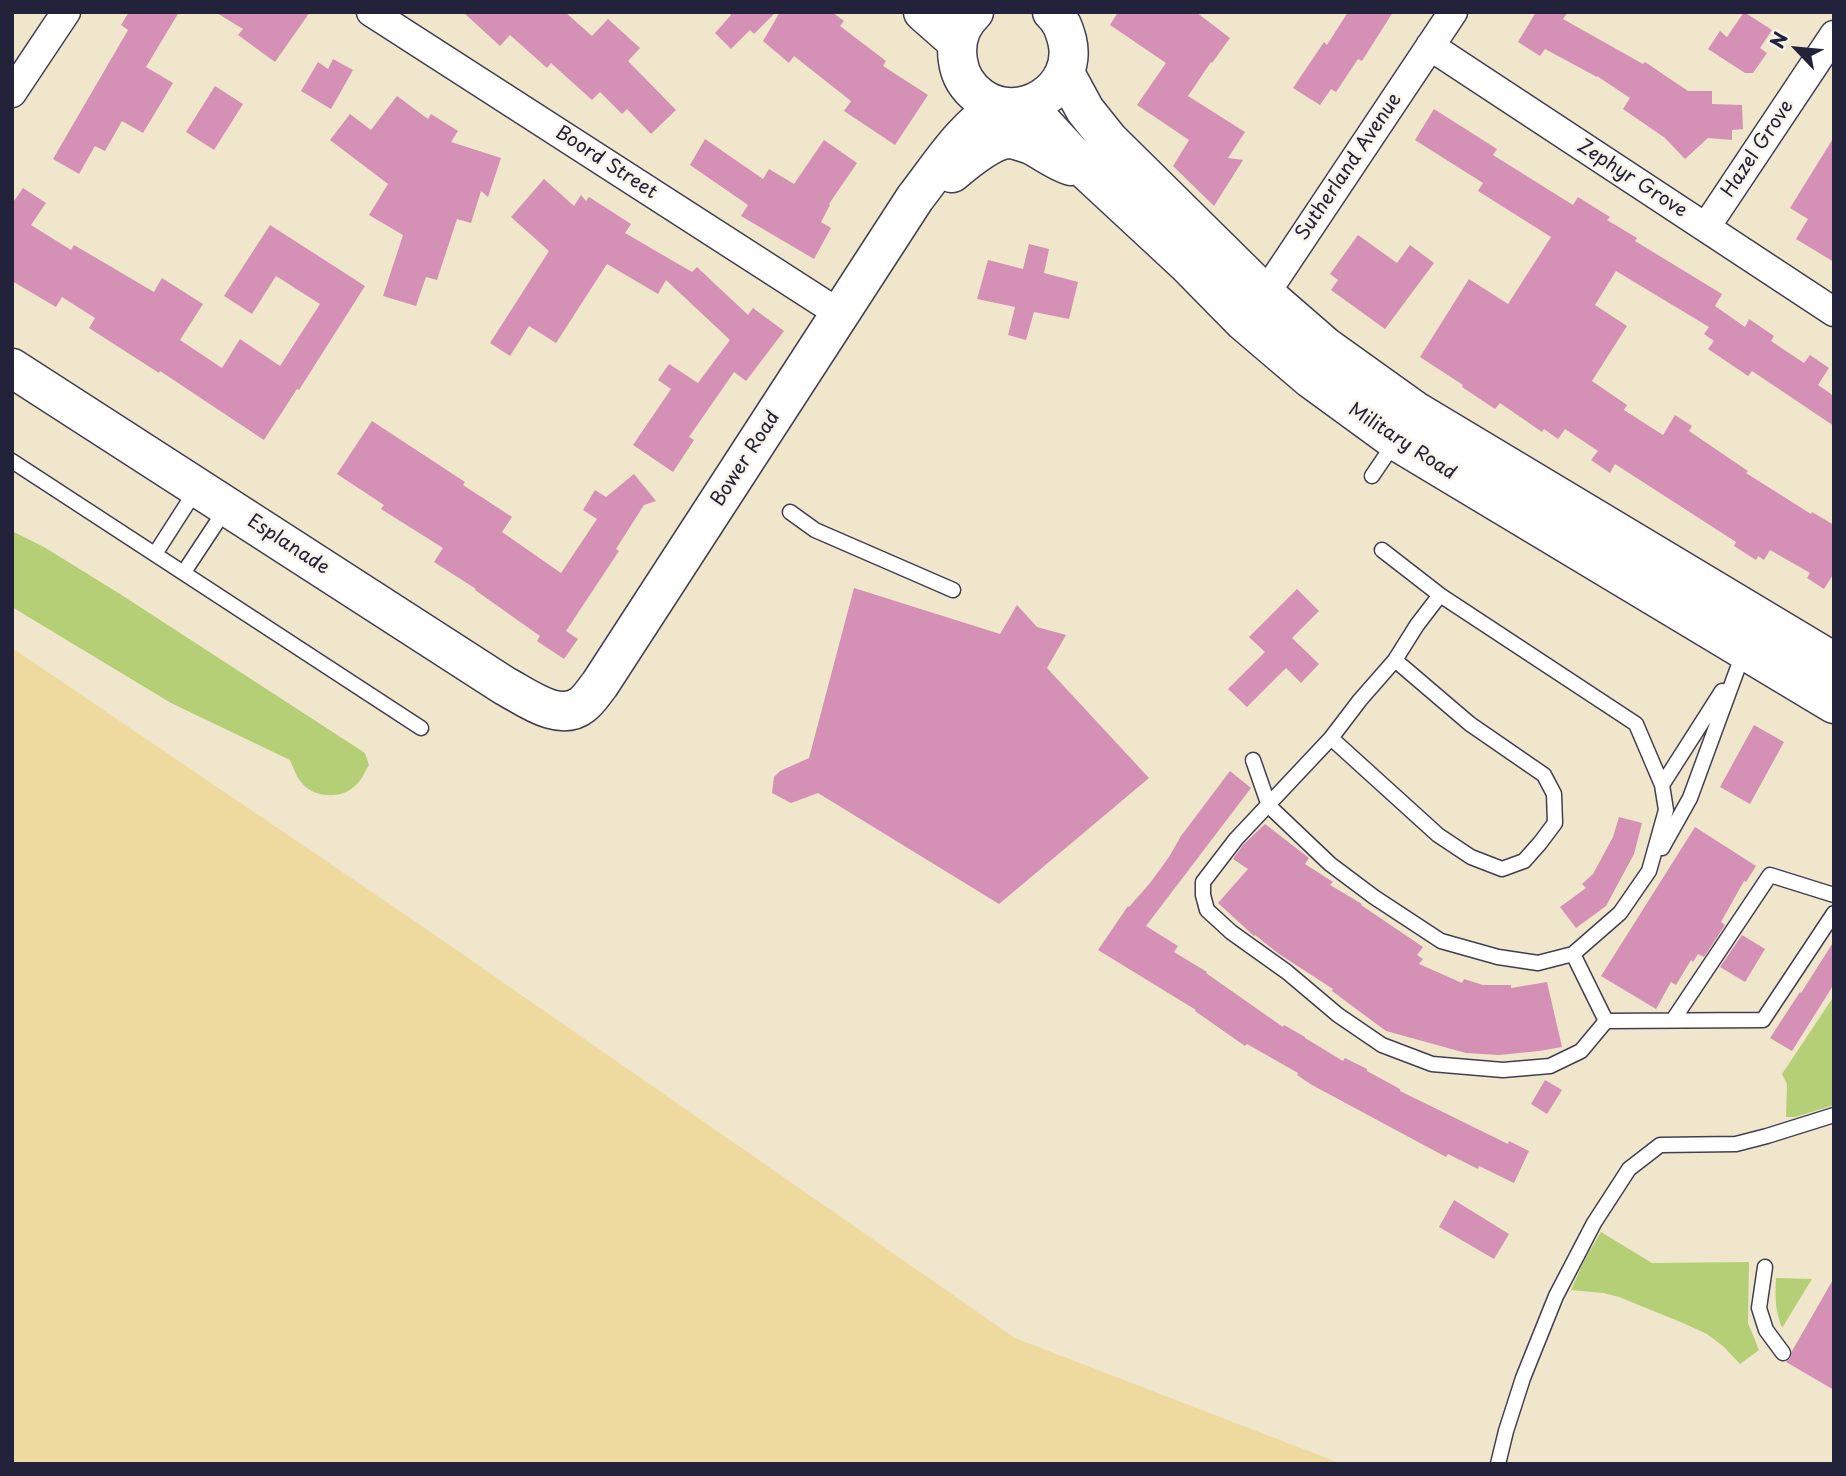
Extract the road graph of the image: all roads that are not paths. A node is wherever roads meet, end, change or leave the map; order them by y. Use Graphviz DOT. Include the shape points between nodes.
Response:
graph roads {
  1 [pos="66,12"];
  2 [pos="371,12"];
  3 [pos="923,12"];
  4 [pos="1453,12"];
  5 [pos="1062,17"];
  6 [pos="966,27"];
  7 [pos="1834,35"];
  8 [pos="1430,46"];
  9 [pos="1065,73"];
  10 [pos="964,79"];
  11 [pos="12,93"];
  12 [pos="1013,106"];
  13 [pos="1089,173"];
  14 [pos="915,198"];
  15 [pos="1706,227"];
  16 [pos="1254,308"];
  17 [pos="1834,312"];
  18 [pos="840,314"];
  19 [pos="12,368"];
  20 [pos="1405,426"];
  21 [pos="12,461"];
  22 [pos="1372,476"];
  23 [pos="213,497"];
  24 [pos="790,512"];
  25 [pos="1382,550"];
  26 [pos="155,554"];
  27 [pos="184,572"];
  28 [pos="953,590"];
  29 [pos="1440,595"];
  30 [pos="1750,642"];
  31 [pos="1395,660"];
  32 [pos="1834,662"];
  33 [pos="1834,704"];
  34 [pos="568,712"];
  35 [pos="421,728"];
  36 [pos="1331,738"];
  37 [pos="1253,760"];
  38 [pos="1662,786"];
  39 [pos="1269,806"];
  40 [pos="1649,871"];
  41 [pos="1834,895"];
  42 [pos="1834,913"];
  43 [pos="1573,954"];
  44 [pos="1672,1020"];
  45 [pos="1606,1021"];
  46 [pos="1834,1115"];
  47 [pos="1765,1267"];
  48 [pos="1783,1353"];
  49 [pos="1498,1464"];
  1 -- 11 [label="street"];
  2 -- 18 [label="street, Boord Street"];
  3 -- 6 [label="main road"];
  4 -- 8 [label="street, Sutherland Avenue"];
  5 -- 9 [label="main road" via="1069,48"];
  6 -- 10 [label="main road" via="957,52"];
  7 -- 15 [label="street, Hazel Grove"];
  8 -- 15 [label="street, Zephyr Grove"];
  8 -- 16 [label="street, Sutherland Avenue"];
  9 -- 12 [label="main road, Bower Road" via="1040,101"];
  9 -- 16 [label="main road, Military Road" via="1085,110 1109,140"];
  10 -- 12 [label="main road, Military Road" via="987,102"];
  10 -- 14 [label="main road, Bower Road"];
  12 -- 13 [label="main road, Military Road"];
  12 -- 14 [label="main road, Bower Road" via="985,114"];
  13 -- 14 [label="main road" via="1012,139 999,141"];
  13 -- 16 [label="main road, Military Road" via="1186,263"];
  14 -- 18 [label="main road, Bower Road"];
  15 -- 17 [label="street, Zephyr Grove"];
  16 -- 20 [label="main road, Military Road" via="1326,347"];
  18 -- 34 [label="main road, Bower Road" via="600,684 583,705"];
  19 -- 23 [label="main road, Esplanade"];
  20 -- 22 [label="lane"];
  20 -- 30 [label="main road, Military Road"];
  21 -- 26 [label="lane"];
  23 -- 26 [label="lane"];
  23 -- 27 [label="lane"];
  23 -- 34 [label="main road, Esplanade" via="505,686 547,708"];
  24 -- 28 [label="lane" via="815,530"];
  25 -- 29 [label="lane"];
  26 -- 27 [label="lane"];
  27 -- 35 [label="lane"];
  29 -- 31 [label="lane"];
  29 -- 38 [label="lane" via="1636,724"];
  30 -- 32 [label="main road, Military Road"];
  30 -- 33 [label="main road, Military Road"];
  30 -- 38 [label="lane"];
  30 -- 40 [label="lane" via="1690,798"];
  31 -- 36 [label="lane"];
  31 -- 36 [label="lane" via="1470,724 1544,775 1554,794 1555,823 1540,844 1524,861 1502,869 1471,857 1438,835"];
  36 -- 39 [label="lane"];
  37 -- 39 [label="lane"];
  38 -- 40 [label="lane" via="1666,810"];
  39 -- 43 [label="lane" via="1330,864 1441,941 1538,963"];
  39 -- 45 [label="lane" via="1203,882 1207,910 1382,1045 1432,1064 1503,1070 1550,1066 1581,1051"];
  40 -- 43 [label="lane" via="1620,913"];
  41 -- 44 [label="lane" via="1770,875"];
  42 -- 44 [label="lane" via="1763,1020"];
  43 -- 45 [label="lane"];
  44 -- 45 [label="lane"];
  46 -- 49 [label="lane" via="1736,1144 1660,1144 1629,1169 1556,1296 1523,1378"];
  47 -- 48 [label="lane" via="1759,1308 1766,1329"];
}
